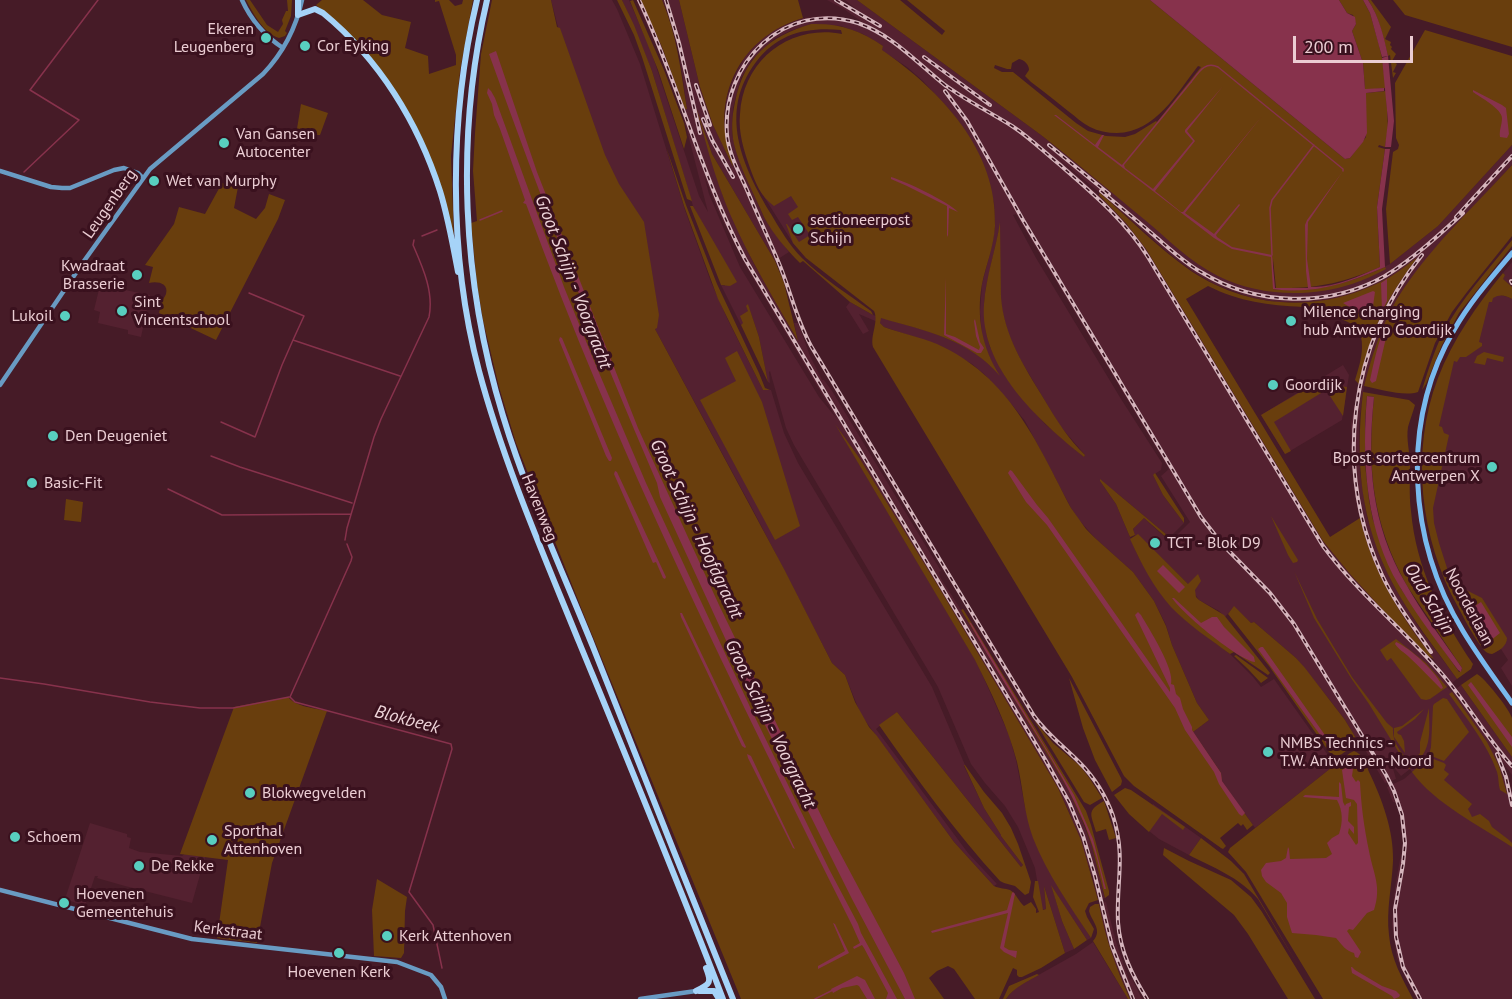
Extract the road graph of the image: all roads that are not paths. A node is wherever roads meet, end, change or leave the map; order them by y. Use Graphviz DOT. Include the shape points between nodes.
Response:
graph roads {
  1 [pos="242,0"];
  2 [pos="300,0"];
  3 [pos="477,0"];
  4 [pos="487,0"];
  5 [pos="298,15"];
  6 [pos="283,48"];
  7 [pos="0,171"];
  8 [pos="143,178"];
  9 [pos="1512,253"];
  10 [pos="472,343"];
  11 [pos="0,385"];
  12 [pos="1512,703"];
  13 [pos="672,870"];
  14 [pos="0,890"];
  15 [pos="696,991"];
  16 [pos="445,997"];
  17 [pos="640,999"];
  18 [pos="721,999"];
  19 [pos="733,999"];
  1 -- 6 [label="main road" via="254,21"];
  2 -- 5 [label="highway"];
  3 -- 10 [label="highway, Havenweg" via="461,91 456,153 457,219"];
  4 -- 19 [label="highway, Havenweg" via="472,93 467,219 476,300 490,369 523,475"];
  5 -- 6 [label="main road, Leugenberg"];
  5 -- 10 [label="highway" via="315,9 332,20 378,69 413,125 440,192"];
  6 -- 8 [label="main road, Leugenberg" via="263,74"];
  7 -- 8 [label="main road" via="62,188 124,168"];
  8 -- 11 [label="main road, Leugenberg"];
  9 -- 12 [label="main road, Noorderlaan" via="1476,296 1442,353 1425,401 1417,471 1425,536 1441,587 1462,630"];
  10 -- 13 [label="highway, Havenweg" via="508,467"];
  13 -- 15 [label="highway" via="710,978 707,985"];
  13 -- 18 [label="highway, Havenweg"];
  14 -- 16 [label="main road, Kerkstraat" via="192,939 390,960 430,975"];
  15 -- 17 [label="main road"];
  15 -- 18 [label="highway" via="714,991"];
}
